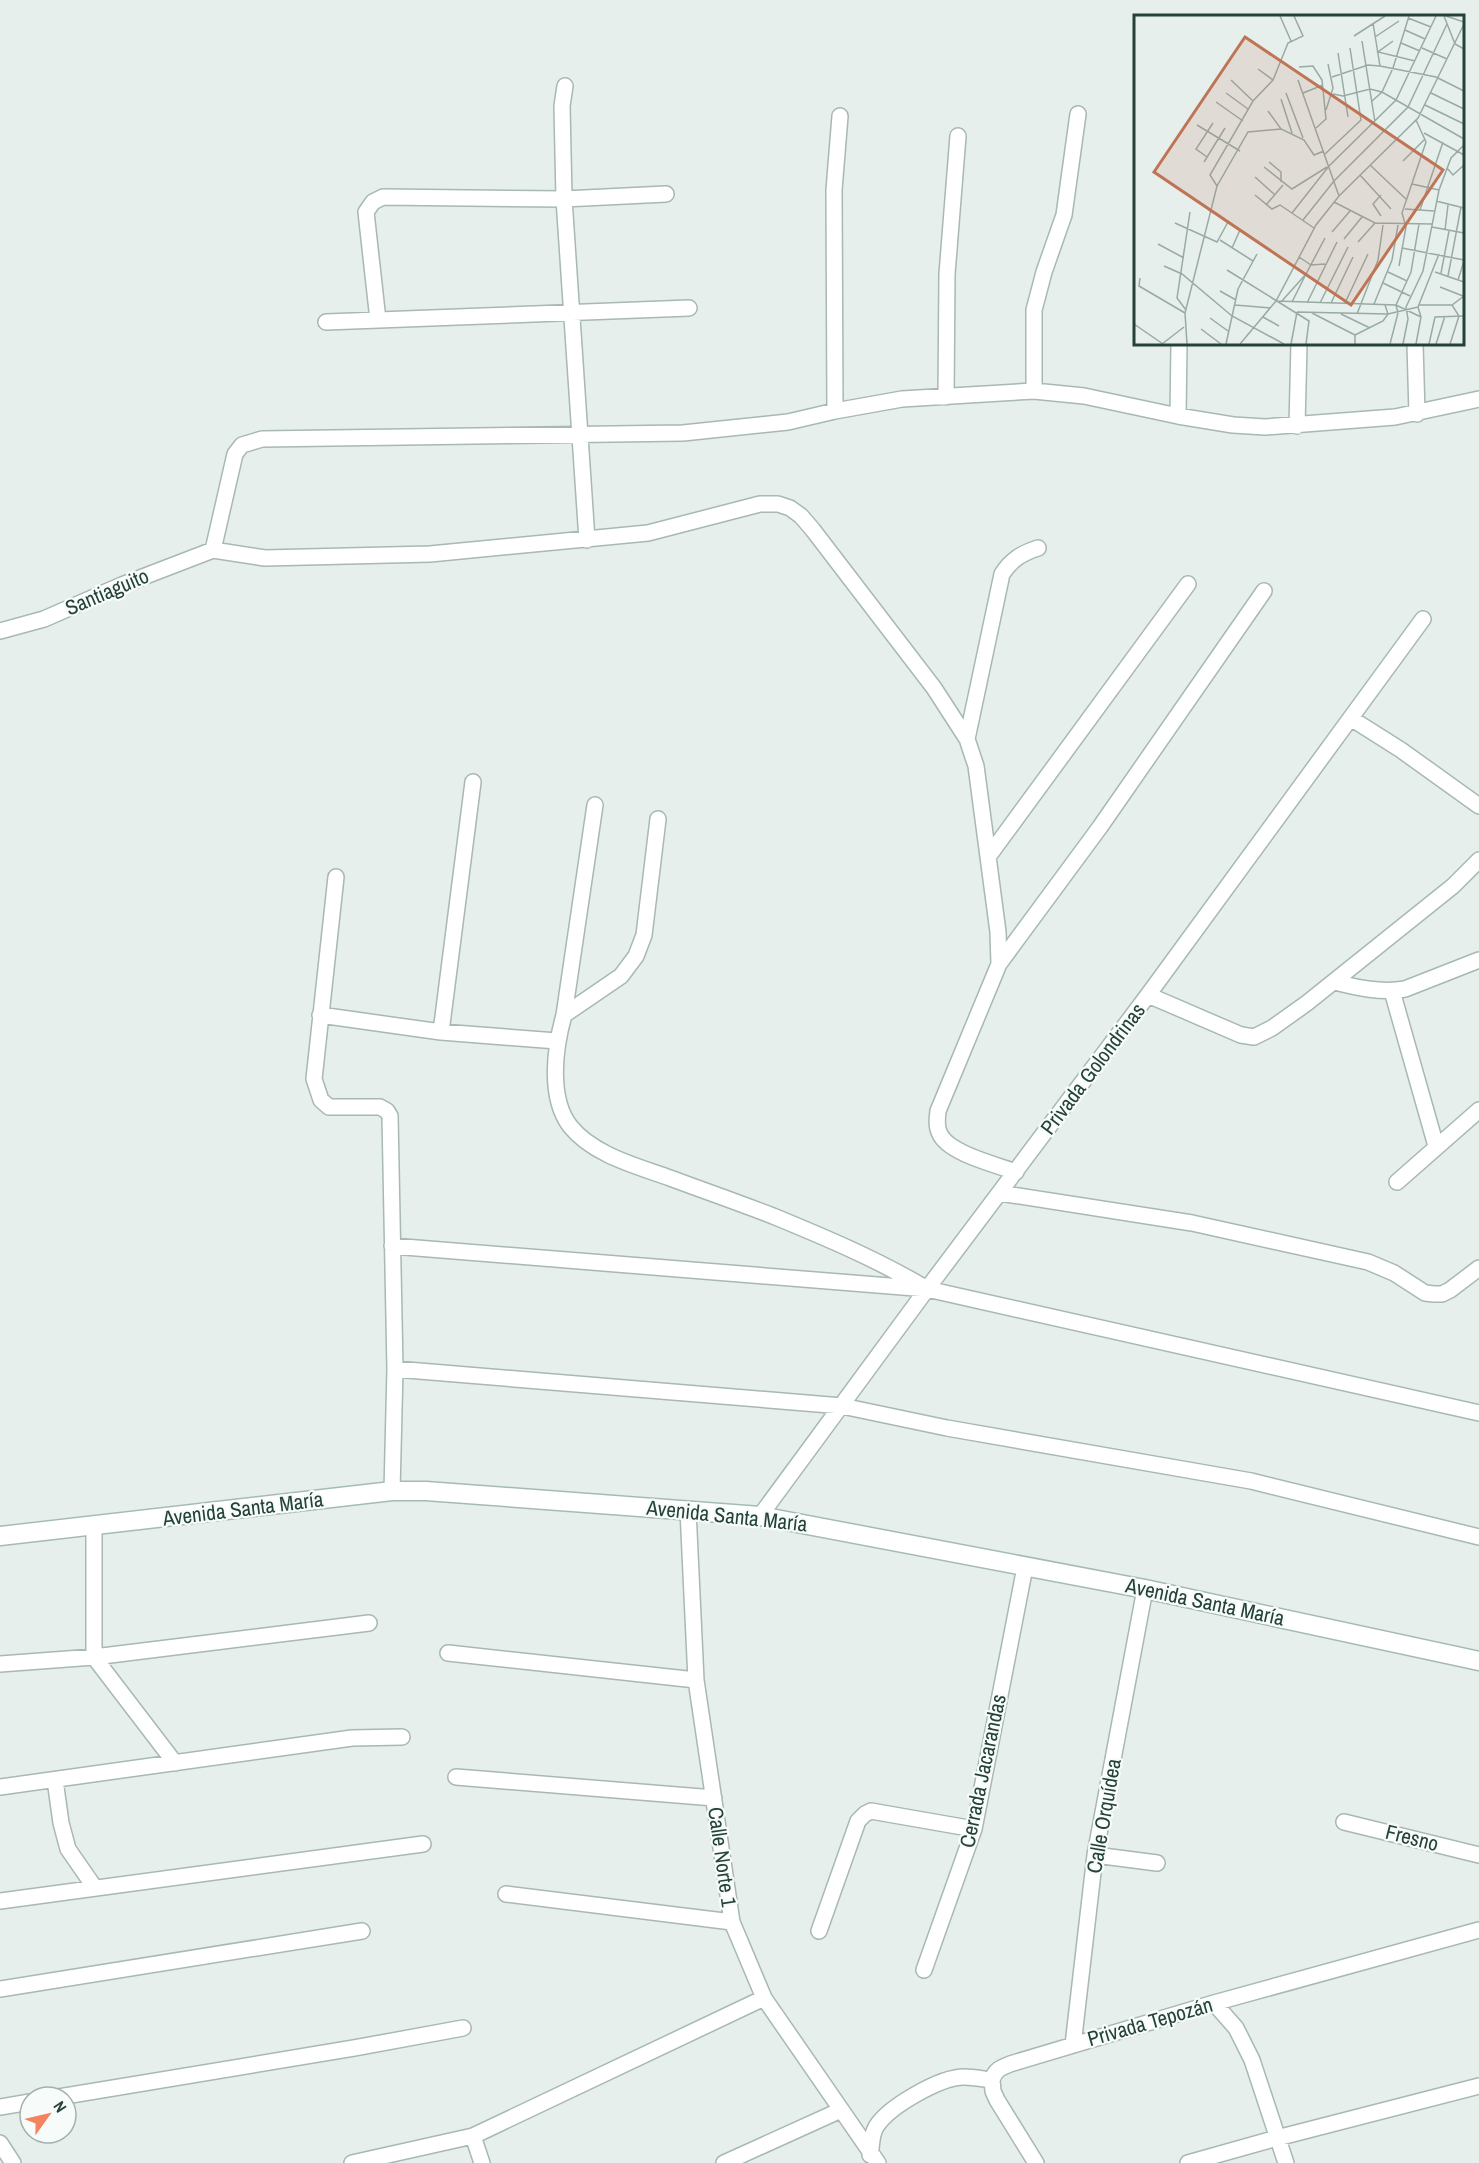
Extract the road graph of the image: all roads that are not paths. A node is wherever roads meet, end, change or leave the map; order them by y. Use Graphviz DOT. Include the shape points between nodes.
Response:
graph roads {
  1 [pos="565,86"];
  2 [pos="1078,114"];
  3 [pos="840,116"];
  4 [pos="958,136"];
  5 [pos="666,194"];
  6 [pos="564,199"];
  7 [pos="689,308"];
  8 [pos="570,313"];
  9 [pos="378,320"];
  10 [pos="326,322"];
  11 [pos="1179,345"];
  12 [pos="1299,345"];
  13 [pos="1415,345"];
  14 [pos="1034,391"];
  15 [pos="946,397"];
  16 [pos="1479,399"];
  17 [pos="834,411"];
  18 [pos="1416,414"];
  19 [pos="1178,416"];
  20 [pos="1297,426"];
  21 [pos="580,434"];
  22 [pos="587,540"];
  23 [pos="1038,548"];
  24 [pos="213,550"];
  25 [pos="1188,584"];
  26 [pos="1264,591"];
  27 [pos="1423,619"];
  28 [pos="0,631"];
  29 [pos="1352,719"];
  30 [pos="968,739"];
  31 [pos="473,782"];
  32 [pos="595,805"];
  33 [pos="1479,806"];
  34 [pos="658,819"];
  35 [pos="988,857"];
  36 [pos="1479,860"];
  37 [pos="336,877"];
  38 [pos="1479,960"];
  39 [pos="999,964"];
  40 [pos="1335,982"];
  41 [pos="1392,991"];
  42 [pos="1148,995"];
  43 [pos="320,1015"];
  44 [pos="564,1015"];
  45 [pos="441,1032"];
  46 [pos="557,1041"];
  47 [pos="1479,1110"];
  48 [pos="1436,1146"];
  49 [pos="1016,1172"];
  50 [pos="1397,1182"];
  51 [pos="1000,1193"];
  52 [pos="392,1246"];
  53 [pos="1479,1268"];
  54 [pos="927,1289"];
  55 [pos="395,1369"];
  56 [pos="842,1406"];
  57 [pos="1479,1413"];
  58 [pos="392,1491"];
  59 [pos="688,1510"];
  60 [pos="760,1516"];
  61 [pos="94,1526"];
  62 [pos="0,1536"];
  63 [pos="1479,1537"];
  64 [pos="1024,1567"];
  65 [pos="1145,1589"];
  66 [pos="369,1623"];
  67 [pos="448,1653"];
  68 [pos="94,1657"];
  69 [pos="1479,1660"];
  70 [pos="0,1664"];
  71 [pos="696,1680"];
  72 [pos="402,1737"];
  73 [pos="175,1763"];
  74 [pos="456,1777"];
  75 [pos="55,1780"];
  76 [pos="0,1787"];
  77 [pos="714,1798"];
  78 [pos="1344,1822"];
  79 [pos="974,1829"];
  80 [pos="423,1844"];
  81 [pos="1095,1855"];
  82 [pos="1479,1855"];
  83 [pos="1157,1863"];
  84 [pos="95,1888"];
  85 [pos="506,1894"];
  86 [pos="0,1901"];
  87 [pos="732,1922"];
  88 [pos="1479,1929"];
  89 [pos="362,1931"];
  90 [pos="819,1931"];
  91 [pos="924,1970"];
  92 [pos="0,1989"];
  93 [pos="764,1998"];
  94 [pos="1214,2003"];
  95 [pos="463,2028"];
  96 [pos="1073,2044"];
  97 [pos="992,2080"];
  98 [pos="1479,2086"];
  99 [pos="78,2094"];
  100 [pos="18,2104"];
  101 [pos="0,2107"];
  102 [pos="841,2110"];
  103 [pos="473,2136"];
  104 [pos="1277,2138"];
  105 [pos="0,2144"];
  106 [pos="872,2159"];
  107 [pos="13,2163"];
  108 [pos="352,2163"];
  109 [pos="482,2163"];
  110 [pos="724,2163"];
  111 [pos="1036,2163"];
  112 [pos="1188,2163"];
  113 [pos="1286,2163"];
  1 -- 6 [label="street"];
  2 -- 14 [label="street" via="1064,215 1034,310"];
  3 -- 17 [label="street" via="834,190"];
  4 -- 15 [label="street" via="947,274"];
  5 -- 6 [label="street"];
  6 -- 8 [label="street"];
  6 -- 9 [label="street" via="378,198 366,212"];
  7 -- 8 [label="street"];
  8 -- 9 [label="street"];
  8 -- 21 [label="street"];
  9 -- 10 [label="street"];
  11 -- 19 [label="street"];
  12 -- 20 [label="street"];
  13 -- 18 [label="street"];
  14 -- 15 [label="street"];
  14 -- 19 [label="street" via="1084,396"];
  15 -- 17 [label="street" via="902,399"];
  16 -- 18 [label="street"];
  17 -- 21 [label="street" via="788,422 695,432"];
  18 -- 20 [label="street"];
  19 -- 20 [label="street" via="1233,425"];
  21 -- 22 [label="street"];
  21 -- 24 [label="street" via="262,439 242,445 235,454"];
  22 -- 24 [label="street" via="430,554 265,558"];
  22 -- 30 [label="street" via="648,532 760,504 790,508 835,558"];
  23 -- 30 [label="street" via="1009,563 1002,574"];
  24 -- 28 [label="street, Santiaguito" via="44,619"];
  25 -- 35 [label="street"];
  26 -- 39 [label="street"];
  27 -- 29 [label="street, Privada Golondrinas"];
  29 -- 33 [label="street"];
  29 -- 42 [label="street, Privada Golondrinas"];
  30 -- 35 [label="street" via="976,766"];
  31 -- 45 [label="street"];
  32 -- 44 [label="street"];
  34 -- 44 [label="street" via="644,935 636,956 621,976"];
  35 -- 39 [label="street"];
  36 -- 40 [label="street" via="1453,886"];
  37 -- 43 [label="street"];
  38 -- 41 [label="street"];
  39 -- 49 [label="street" via="938,1111 937,1123 938,1133 953,1147"];
  40 -- 41 [label="street"];
  40 -- 42 [label="street" via="1254,1037"];
  41 -- 48 [label="street"];
  42 -- 49 [label="street, Privada Golondrinas"];
  43 -- 45 [label="street"];
  43 -- 52 [label="street" via="314,1080 321,1100 329,1107 380,1107 390,1116"];
  44 -- 46 [label="street"];
  45 -- 46 [label="street"];
  46 -- 54 [label="street" via="558,1099 570,1125 590,1143 618,1158 773,1216 886,1265"];
  47 -- 48 [label="street"];
  48 -- 50 [label="street"];
  49 -- 51 [label="street, Privada Golondrinas"];
  51 -- 53 [label="street" via="1192,1223 1368,1262 1425,1293 1442,1294"];
  51 -- 54 [label="street, Privada Golondrinas"];
  52 -- 54 [label="street"];
  52 -- 55 [label="street"];
  54 -- 56 [label="street, Privada Golondrinas"];
  54 -- 57 [label="street"];
  55 -- 56 [label="street"];
  55 -- 58 [label="street"];
  56 -- 60 [label="street, Privada Golondrinas"];
  56 -- 63 [label="street" via="1251,1481"];
  58 -- 59 [label="main road, Avenida Santa María"];
  58 -- 61 [label="main road, Avenida Santa María"];
  59 -- 60 [label="main road, Avenida Santa María"];
  59 -- 71 [label="street, Calle Norte 1"];
  60 -- 64 [label="main road, Avenida Santa María"];
  61 -- 62 [label="main road, Avenida Santa María"];
  61 -- 68 [label="street"];
  64 -- 65 [label="main road, Avenida Santa María"];
  64 -- 79 [label="street, Cerrada Jacarandas"];
  65 -- 69 [label="main road, Avenida Santa María"];
  65 -- 81 [label="street, Calle Orquídea"];
  66 -- 68 [label="street"];
  67 -- 71 [label="street"];
  68 -- 70 [label="street"];
  68 -- 73 [label="street"];
  71 -- 77 [label="street, Calle Norte 1"];
  72 -- 73 [label="street" via="352,1738"];
  73 -- 75 [label="street"];
  74 -- 77 [label="street"];
  75 -- 76 [label="street"];
  75 -- 84 [label="street" via="68,1849"];
  77 -- 87 [label="street, Calle Norte 1"];
  78 -- 82 [label="street, Fresno"];
  79 -- 90 [label="street" via="871,1811 865,1814 858,1821"];
  79 -- 91 [label="street, Cerrada Jacarandas"];
  80 -- 84 [label="street"];
  81 -- 83 [label="street"];
  81 -- 96 [label="street, Calle Orquídea"];
  84 -- 86 [label="street"];
  85 -- 87 [label="street"];
  87 -- 93 [label="street, Calle Norte 1"];
  88 -- 94 [label="street, Privada Tepozán"];
  89 -- 92 [label="street"];
  93 -- 102 [label="street, Calle Norte 1"];
  93 -- 103 [label="street"];
  94 -- 96 [label="street, Privada Tepozán"];
  94 -- 104 [label="street" via="1236,2028 1252,2060"];
  95 -- 99 [label="street"];
  96 -- 97 [label="street, Privada Tepozán" via="999,2068"];
  97 -- 106 [label="street" via="946,2080 915,2094 876,2127"];
  97 -- 111 [label="street" via="993,2091"];
  98 -- 104 [label="street"];
  100 -- 101 [label="street"];
  102 -- 106 [label="street, Calle Norte 1"];
  102 -- 110 [label="street"];
  103 -- 108 [label="street"];
  103 -- 109 [label="street"];
  104 -- 112 [label="street"];
  104 -- 113 [label="street"];
  105 -- 107 [label="street"];
}
